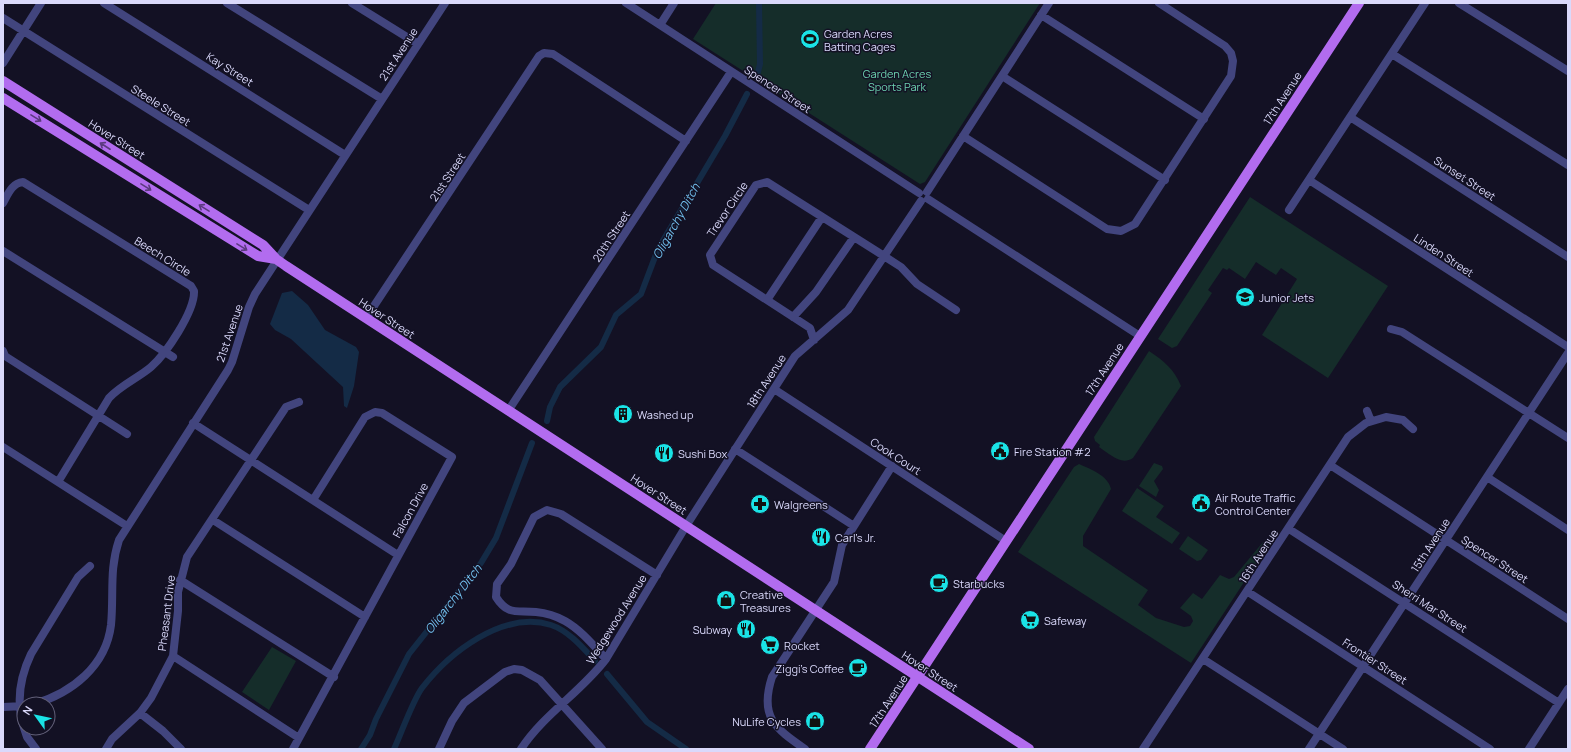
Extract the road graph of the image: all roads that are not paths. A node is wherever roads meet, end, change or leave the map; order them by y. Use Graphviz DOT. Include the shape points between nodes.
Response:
graph roads {
  1 [pos="41,3"];
  2 [pos="104,3"];
  3 [pos="226,3"];
  4 [pos="352,3"];
  5 [pos="445,3"];
  6 [pos="626,3"];
  7 [pos="674,3"];
  8 [pos="1049,3"];
  9 [pos="1159,3"];
  10 [pos="1359,3"];
  11 [pos="1425,3"];
  12 [pos="1459,3"];
  13 [pos="1041,14"];
  14 [pos="3,18"];
  15 [pos="660,25"];
  16 [pos="24,31"];
  17 [pos="418,44"];
  18 [pos="1392,54"];
  19 [pos="3,63"];
  20 [pos="1568,71"];
  21 [pos="731,72"];
  22 [pos="1002,76"];
  23 [pos="3,81"];
  24 [pos="3,98"];
  25 [pos="382,99"];
  26 [pos="1350,117"];
  27 [pos="1204,119"];
  28 [pos="963,136"];
  29 [pos="686,141"];
  30 [pos="345,155"];
  31 [pos="1568,165"];
  32 [pos="1165,180"];
  33 [pos="1309,180"];
  34 [pos="924,196"];
  35 [pos="3,203"];
  36 [pos="309,210"];
  37 [pos="1288,210"];
  38 [pos="822,217"];
  39 [pos="854,237"];
  40 [pos="3,251"];
  41 [pos="884,256"];
  42 [pos="1568,257"];
  43 [pos="276,259"];
  44 [pos="767,300"];
  45 [pos="956,310"];
  46 [pos="793,317"];
  47 [pos="366,318"];
  48 [pos="1391,329"];
  49 [pos="1140,336"];
  50 [pos="814,340"];
  51 [pos="1568,347"];
  52 [pos="3,351"];
  53 [pos="164,353"];
  54 [pos="1568,353"];
  55 [pos="173,357"];
  56 [pos="774,389"];
  57 [pos="299,402"];
  58 [pos="508,411"];
  59 [pos="1367,411"];
  60 [pos="1529,413"];
  61 [pos="98,415"];
  62 [pos="1371,421"];
  63 [pos="193,423"];
  64 [pos="1414,429"];
  65 [pos="127,434"];
  66 [pos="1568,438"];
  67 [pos="3,447"];
  68 [pos="735,450"];
  69 [pos="252,461"];
  70 [pos="1330,465"];
  71 [pos="892,466"];
  72 [pos="1487,478"];
  73 [pos="58,482"];
  74 [pos="313,500"];
  75 [pos="213,520"];
  76 [pos="127,526"];
  77 [pos="686,526"];
  78 [pos="854,526"];
  79 [pos="1289,529"];
  80 [pos="1568,530"];
  81 [pos="1446,540"];
  82 [pos="1006,541"];
  83 [pos="398,555"];
  84 [pos="90,566"];
  85 [pos="656,575"];
  86 [pos="180,580"];
  87 [pos="1248,592"];
  88 [pos="1405,604"];
  89 [pos="815,610"];
  90 [pos="365,617"];
  91 [pos="1568,619"];
  92 [pos="172,656"];
  93 [pos="606,659"];
  94 [pos="1203,659"];
  95 [pos="1363,666"];
  96 [pos="334,677"];
  97 [pos="917,677"];
  98 [pos="1568,689"];
  99 [pos="21,696"];
  100 [pos="55,696"];
  101 [pos="1559,702"];
  102 [pos="561,704"];
  103 [pos="16,706"];
  104 [pos="3,707"];
  105 [pos="140,713"];
  106 [pos="1319,734"];
  107 [pos="28,736"];
  108 [pos="299,738"];
  109 [pos="36,749"];
  110 [pos="106,749"];
  111 [pos="181,749"];
  112 [pos="293,749"];
  113 [pos="439,749"];
  114 [pos="521,749"];
  115 [pos="602,749"];
  116 [pos="805,749"];
  117 [pos="870,749"];
  118 [pos="1029,749"];
  119 [pos="1143,749"];
  120 [pos="1310,749"];
  121 [pos="1343,749"];
  122 [pos="1490,749"];
  123 [pos="1529,749"];
  1 -- 16 [label="street"];
  2 -- 30 [label="street, Kay Street"];
  3 -- 25 [label="street"];
  4 -- 17 [label="street"];
  5 -- 17 [label="street, 21st Avenue"];
  6 -- 15 [label="street, Spencer Street"];
  7 -- 15 [label="street"];
  8 -- 13 [label="street, 18th Avenue"];
  9 -- 27 [label="street" via="1225,46 1231,53 1234,68 1231,76"];
  10 -- 49 [label="main road, 17th Avenue"];
  11 -- 18 [label="street"];
  12 -- 20 [label="street"];
  13 -- 22 [label="street, 18th Avenue"];
  13 -- 27 [label="street"];
  14 -- 16 [label="street, Steele Street"];
  15 -- 21 [label="street, Spencer Street"];
  16 -- 19 [label="street"];
  16 -- 36 [label="street, Steele Street"];
  17 -- 25 [label="street, 21st Avenue"];
  18 -- 26 [label="street"];
  18 -- 31 [label="street"];
  21 -- 29 [label="street, 20th Street"];
  21 -- 34 [label="street, Spencer Street"];
  22 -- 28 [label="street, 18th Avenue"];
  22 -- 32 [label="street"];
  43 -- 23 [label="main road, Hover Street, one-way" via="258,242"];
  24 -- 43 [label="main road, Hover Street, one-way" via="258,256"];
  25 -- 30 [label="street, 21st Avenue"];
  26 -- 33 [label="street"];
  26 -- 42 [label="street, Sunset Street"];
  27 -- 32 [label="street"];
  28 -- 32 [label="street" via="1113,231 1127,229 1135,224"];
  28 -- 34 [label="street, 18th Avenue"];
  29 -- 47 [label="street, 21st Street" via="549,53 544,53 539,56"];
  29 -- 58 [label="street, 20th Street"];
  30 -- 36 [label="street, 21st Avenue"];
  33 -- 37 [label="street"];
  33 -- 51 [label="street, Linden Street"];
  34 -- 41 [label="street, 18th Avenue"];
  34 -- 49 [label="street, Spencer Street"];
  35 -- 53 [label="street, Beech Circle" via="14,185 23,182 191,286 194,294 187,315"];
  36 -- 43 [label="street, 21st Avenue"];
  38 -- 39 [label="street, Trevor Circle"];
  38 -- 44 [label="street"];
  38 -- 44 [label="street, Trevor Circle" via="767,182 756,185 710,255 713,265"];
  39 -- 41 [label="street, Trevor Circle"];
  39 -- 46 [label="street" via="816,292"];
  40 -- 53 [label="street"];
  41 -- 45 [label="street, Trevor Circle" via="901,267 917,284"];
  41 -- 50 [label="street, 18th Avenue" via="848,310"];
  43 -- 47 [label="main road, Hover Street"];
  43 -- 63 [label="street, 21st Avenue" via="249,307 232,362"];
  44 -- 46 [label="street, Trevor Circle"];
  46 -- 50 [label="street, Trevor Circle" via="810,328"];
  47 -- 58 [label="main road, Hover Street"];
  48 -- 60 [label="street" via="1402,332"];
  49 -- 82 [label="main road, 17th Avenue"];
  50 -- 56 [label="street, 18th Avenue" via="795,356"];
  52 -- 61 [label="street" via="6,356"];
  53 -- 55 [label="street"];
  53 -- 61 [label="street, Beech Circle" via="151,367 116,390"];
  54 -- 60 [label="street, 15th Avenue"];
  56 -- 68 [label="street, 18th Avenue"];
  56 -- 71 [label="street, Cook Court"];
  57 -- 69 [label="street, Pheasant Drive" via="286,407"];
  58 -- 77 [label="main road, Hover Street"];
  59 -- 62 [label="street"];
  60 -- 66 [label="street"];
  60 -- 72 [label="street, 15th Avenue"];
  61 -- 65 [label="street"];
  61 -- 73 [label="street, Beech Circle"];
  62 -- 64 [label="street, 16th Avenue" via="1386,418 1403,420"];
  62 -- 70 [label="street, 16th Avenue" via="1348,437"];
  63 -- 69 [label="street"];
  63 -- 76 [label="street, 21st Avenue"];
  67 -- 73 [label="street"];
  68 -- 77 [label="street, 18th Avenue"];
  68 -- 78 [label="street"];
  69 -- 74 [label="street"];
  69 -- 75 [label="street, Pheasant Drive"];
  70 -- 79 [label="street, 16th Avenue"];
  70 -- 81 [label="street, Spencer Street"];
  71 -- 78 [label="street"];
  71 -- 82 [label="street, Cook Court"];
  72 -- 80 [label="street"];
  72 -- 81 [label="street, 15th Avenue"];
  73 -- 76 [label="street"];
  74 -- 83 [label="street"];
  74 -- 83 [label="street, Falcon Drive" via="364,417 370,413 382,413 452,457"];
  75 -- 86 [label="street, Pheasant Drive" via="187,557"];
  75 -- 90 [label="street"];
  76 -- 100 [label="street, 21st Avenue" via="114,555 111,627 106,643 99,659 89,672 73,686"];
  77 -- 85 [label="street, Wedgewood Avenue"];
  77 -- 89 [label="main road, Hover Street"];
  78 -- 89 [label="street" via="842,545 834,582"];
  79 -- 87 [label="street, 16th Avenue"];
  79 -- 88 [label="street, Sherri Mar Street"];
  81 -- 88 [label="street, 15th Avenue"];
  81 -- 91 [label="street, Spencer Street"];
  82 -- 97 [label="main road, 17th Avenue"];
  83 -- 90 [label="street, Falcon Drive"];
  84 -- 99 [label="street" via="78,577 31,654 20,684"];
  85 -- 93 [label="street, Wedgewood Avenue"];
  85 -- 93 [label="street" via="561,514 547,510 534,517 498,584 496,597 506,610 537,612 566,621"];
  86 -- 92 [label="street, Pheasant Drive"];
  86 -- 96 [label="street"];
  87 -- 94 [label="street, 16th Avenue"];
  87 -- 95 [label="street, Frontier Street"];
  88 -- 95 [label="street, 15th Avenue"];
  88 -- 101 [label="street, Sherri Mar Street"];
  89 -- 97 [label="main road, Hover Street"];
  89 -- 116 [label="street" via="772,677 767,699 775,725"];
  90 -- 96 [label="street, Falcon Drive"];
  92 -- 105 [label="street, Pheasant Drive" via="151,698"];
  92 -- 108 [label="street"];
  93 -- 102 [label="street, Wedgewood Avenue" via="597,671"];
  94 -- 106 [label="street"];
  94 -- 119 [label="street, 16th Avenue"];
  95 -- 106 [label="street, 15th Avenue"];
  95 -- 122 [label="street, Frontier Street"];
  96 -- 108 [label="street, Falcon Drive"];
  97 -- 117 [label="main road, 17th Avenue"];
  97 -- 118 [label="main road, Hover Street"];
  98 -- 101 [label="street"];
  101 -- 123 [label="street"];
  102 -- 113 [label="street" via="540,680 529,673 514,669 505,672 464,703"];
  102 -- 114 [label="street, Wedgewood Avenue"];
  102 -- 115 [label="street"];
  103 -- 104 [label="street"];
  105 -- 110 [label="street, Pheasant Drive" via="112,739"];
  105 -- 111 [label="street"];
  106 -- 120 [label="street, 15th Avenue"];
  106 -- 121 [label="street"];
  107 -- 109 [label="street"];
  108 -- 112 [label="street, Falcon Drive"];
}
